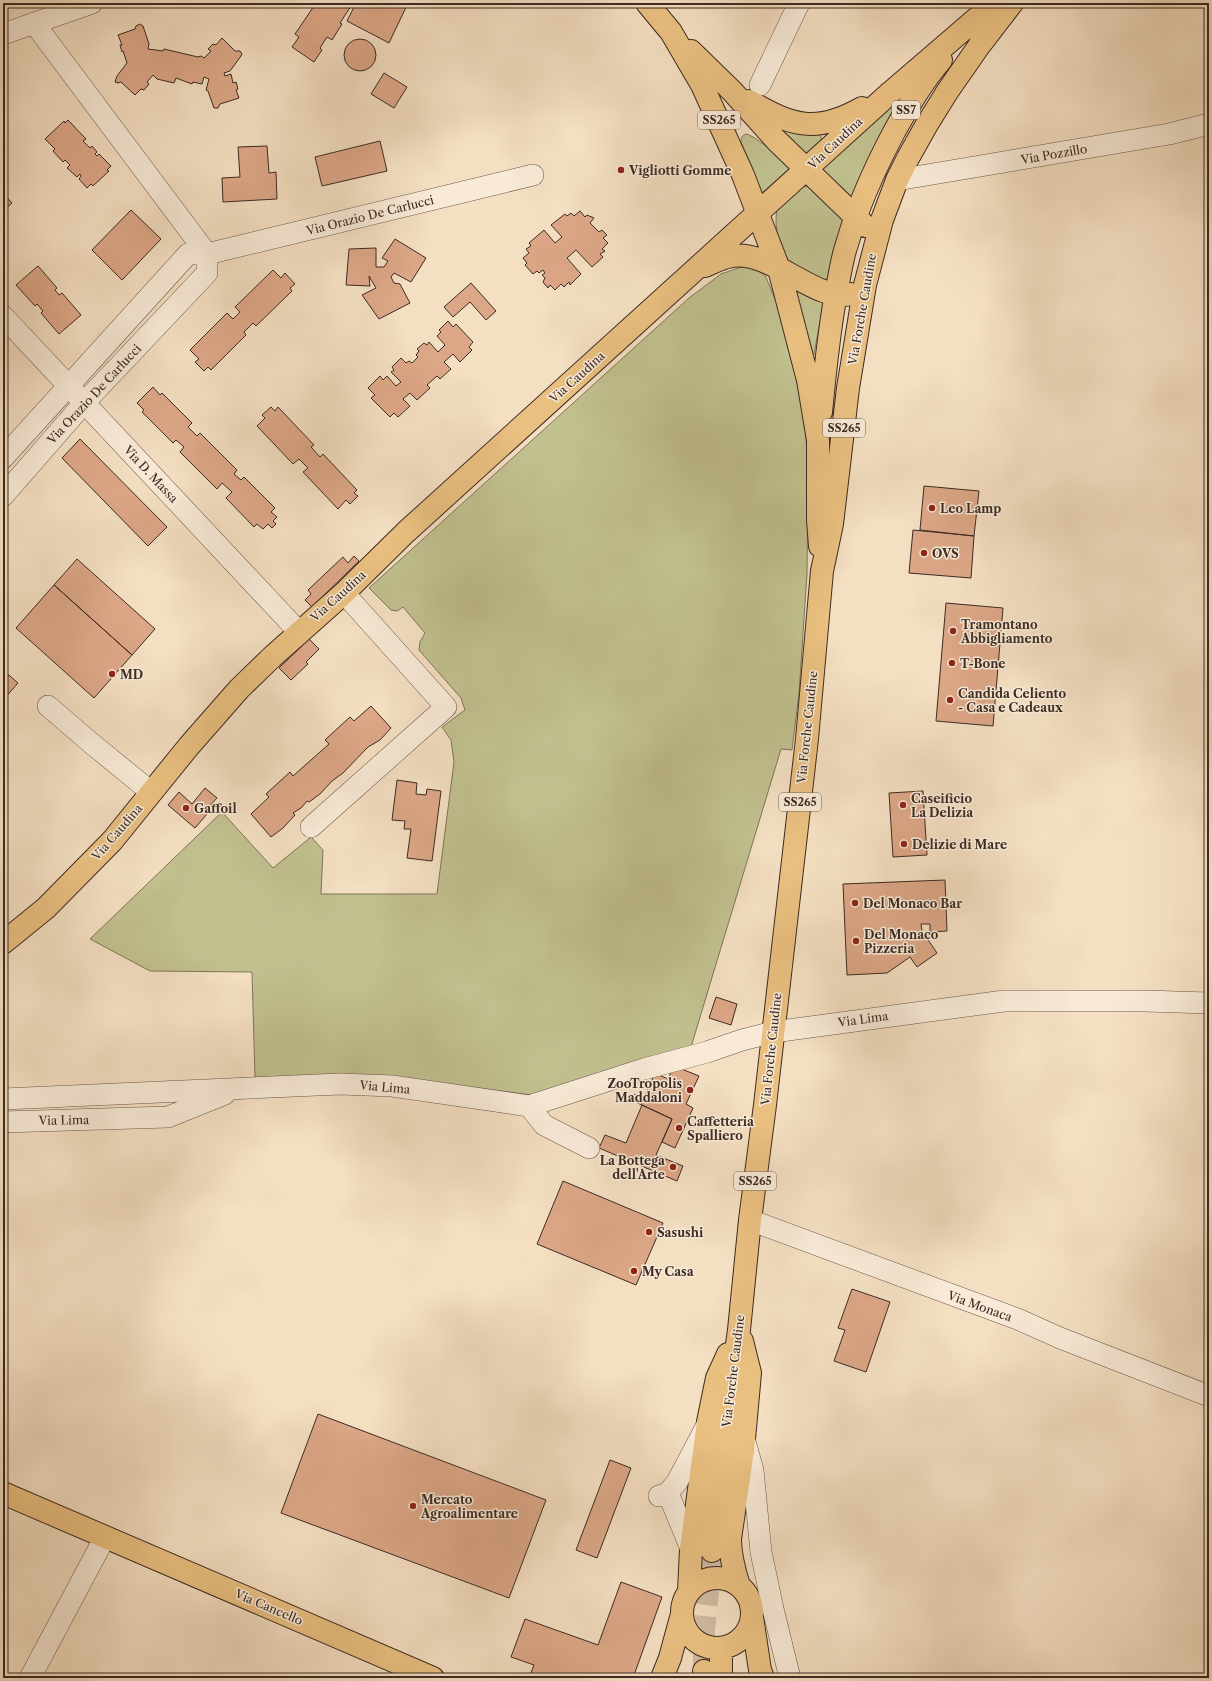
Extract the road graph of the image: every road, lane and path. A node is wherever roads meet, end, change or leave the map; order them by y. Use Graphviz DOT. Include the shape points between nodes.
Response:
graph roads {
  1 [pos="92,3"];
  2 [pos="647,3"];
  3 [pos="799,3"];
  4 [pos="1012,3"];
  5 [pos="61,8"];
  6 [pos="985,11"];
  7 [pos="34,24"];
  8 [pos="671,32"];
  9 [pos="3,34"];
  10 [pos="760,85"];
  11 [pos="732,91"];
  12 [pos="891,92"];
  13 [pos="1209,124"];
  14 [pos="807,170"];
  15 [pos="533,175"];
  16 [pos="897,180"];
  17 [pos="757,214"];
  18 [pos="856,216"];
  19 [pos="874,247"];
  20 [pos="207,254"];
  21 [pos="779,269"];
  22 [pos="695,270"];
  23 [pos="865,285"];
  24 [pos="836,294"];
  25 [pos="3,316"];
  26 [pos="68,385"];
  27 [pos="84,402"];
  28 [pos="818,440"];
  29 [pos="3,458"];
  30 [pos="3,496"];
  31 [pos="822,571"];
  32 [pos="344,593"];
  33 [pos="299,632"];
  34 [pos="48,706"];
  35 [pos="151,792"];
  36 [pos="311,827"];
  37 [pos="3,943"];
  38 [pos="1209,1003"];
  39 [pos="773,1032"];
  40 [pos="240,1088"];
  41 [pos="3,1099"];
  42 [pos="529,1106"];
  43 [pos="3,1122"];
  44 [pos="589,1148"];
  45 [pos="750,1220"];
  46 [pos="739,1330"];
  47 [pos="1209,1396"];
  48 [pos="708,1422"];
  49 [pos="744,1438"];
  50 [pos="3,1492"];
  51 [pos="105,1537"];
  52 [pos="702,1550"];
  53 [pos="739,1586"];
  54 [pos="689,1592"];
  55 [pos="682,1614"];
  56 [pos="752,1616"];
  57 [pos="698,1643"];
  58 [pos="726,1647"];
  59 [pos="762,1674"];
  60 [pos="710,1676"];
  61 [pos="30,1678"];
  62 [pos="433,1678"];
  63 [pos="662,1678"];
  64 [pos="678,1678"];
  65 [pos="790,1678"];
  1 -- 5 [label="street"];
  2 -- 8 [label="main road, Via Forche Caudine / SS265"];
  3 -- 10 [label="street"];
  4 -- 16 [label="main road, SS7" via="947,92"];
  5 -- 7 [label="street"];
  6 -- 12 [label="main road, Via Caudina / SS7"];
  6 -- 18 [label="main road, SS7" via="935,67 904,114 874,173"];
  7 -- 9 [label="street"];
  7 -- 20 [label="street"];
  8 -- 11 [label="main road, Via Forche Caudine / SS265"];
  8 -- 17 [label="main road, Via Forche Caudine / SS265" via="702,84 719,119"];
  11 -- 12 [label="main road" via="773,115 807,124 835,121"];
  11 -- 14 [label="main road, Via Forche Caudine / SS265"];
  12 -- 14 [label="main road, Via Caudina / SS7"];
  13 -- 16 [label="street, Via Pozzillo" via="1168,134"];
  14 -- 17 [label="main road, Via Caudina / SS7"];
  14 -- 18 [label="main road, Via Forche Caudine / SS265"];
  15 -- 20 [label="street, Via Orazio De Carlucci"];
  16 -- 19 [label="main road, SS7"];
  17 -- 21 [label="main road, Via Forche Caudine / SS265"];
  17 -- 22 [label="main road, Via Caudina / SS7"];
  18 -- 19 [label="main road, Via Forche Caudine / SS265" via="868,230"];
  18 -- 24 [label="main road, SS7" via="846,245"];
  19 -- 23 [label="main road, Via Forche Caudine / SS265"];
  20 -- 26 [label="street, Via Orazio De Carlucci" via="188,254"];
  20 -- 27 [label="street, Via Orazio De Carlucci" via="207,273"];
  21 -- 22 [label="main road, Via Caudina / SS7" via="745,255 732,256"];
  21 -- 24 [label="main road, Via Caudina / SS7"];
  21 -- 28 [label="main road, Via Forche Caudine / SS265" via="808,380"];
  22 -- 32 [label="main road, Via Caudina / SS7" via="406,532"];
  23 -- 24 [label="main road, Via Caudina / SS7" via="855,292"];
  23 -- 31 [label="main road, Via Forche Caudine / SS265" via="848,388 832,524"];
  24 -- 28 [label="main road, SS7"];
  25 -- 26 [label="street, Via D. Massa"];
  26 -- 27 [label="street, Via D. Massa"];
  26 -- 29 [label="street, Via Orazio De Carlucci"];
  27 -- 30 [label="street, Via Orazio De Carlucci"];
  27 -- 33 [label="street, Via D. Massa"];
  28 -- 31 [label="main road, Via Forche Caudine / SS265" via="818,520"];
  31 -- 39 [label="main road, Via Forche Caudine / SS265" via="807,739"];
  32 -- 33 [label="main road, Via Caudina / SS7"];
  32 -- 36 [label="street" via="446,707"];
  33 -- 35 [label="main road, Via Caudina / SS7" via="240,689"];
  34 -- 35 [label="street" via="90,744"];
  35 -- 37 [label="main road, Via Caudina / SS7" via="112,841 74,880 46,908"];
  38 -- 39 [label="street, Via Lima" via="1004,1001"];
  39 -- 42 [label="street, Via Lima" via="644,1069"];
  39 -- 45 [label="main road, Via Forche Caudine / SS265"];
  40 -- 41 [label="street, Via Lima"];
  40 -- 42 [label="street, Via Lima" via="340,1084 392,1086"];
  40 -- 43 [label="street, Via Lima" via="168,1117"];
  42 -- 44 [label="street" via="544,1125"];
  45 -- 46 [label="main road, Via Forche Caudine / SS265"];
  45 -- 47 [label="street, Via Monaca" via="1020,1320"];
  46 -- 48 [label="main road" via="717,1378"];
  46 -- 49 [label="main road" via="750,1373"];
  46 -- 52 [label="main road, Via Forche Caudine / SS265" via="724,1445"];
  48 -- 52 [label="main road"];
  48 -- 52 [label="street" via="677,1482 663,1495"];
  49 -- 53 [label="main road" via="730,1539 731,1563"];
  49 -- 65 [label="street" via="753,1470 761,1552"];
  50 -- 51 [label="main road, Via Cancello"];
  51 -- 61 [label="street"];
  51 -- 62 [label="main road, Via Cancello"];
  52 -- 54 [label="main road"];
  53 -- 54 [label="main road" via="729,1580 718,1578 707,1580"];
  53 -- 56 [label="main road" via="751,1604"];
  54 -- 55 [label="main road"];
  55 -- 57 [label="main road" via="689,1635"];
  55 -- 63 [label="main road" via="672,1653"];
  56 -- 58 [label="main road" via="749,1628 742,1638"];
  56 -- 59 [label="main road"];
  57 -- 58 [label="main road" via="709,1648"];
  57 -- 64 [label="main road" via="683,1662"];
  58 -- 59 [label="main road"];
  58 -- 60 [label="main road"];
}
